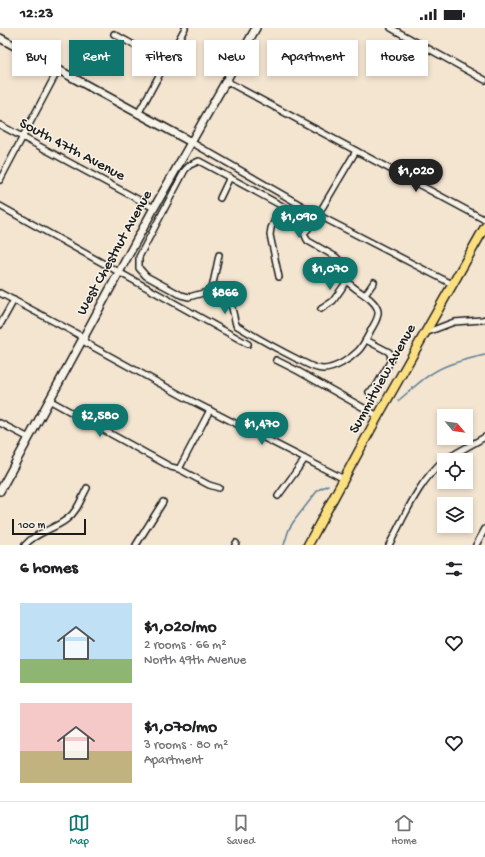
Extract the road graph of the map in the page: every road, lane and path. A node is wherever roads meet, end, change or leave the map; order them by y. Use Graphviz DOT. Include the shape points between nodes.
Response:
graph roads {
  1 [pos="185,28"];
  2 [pos="256,28"];
  3 [pos="390,28"];
  4 [pos="114,34"];
  5 [pos="0,38"];
  6 [pos="409,38"];
  7 [pos="178,40"];
  8 [pos="132,44"];
  9 [pos="12,45"];
  10 [pos="61,72"];
  11 [pos="55,76"];
  12 [pos="159,76"];
  13 [pos="485,80"];
  14 [pos="226,81"];
  15 [pos="138,114"];
  16 [pos="0,125"];
  17 [pos="23,137"];
  18 [pos="191,142"];
  19 [pos="356,151"];
  20 [pos="230,177"];
  21 [pos="0,180"];
  22 [pos="220,198"];
  23 [pos="0,206"];
  24 [pos="282,206"];
  25 [pos="154,208"];
  26 [pos="316,214"];
  27 [pos="485,220"];
  28 [pos="485,227"];
  29 [pos="304,232"];
  30 [pos="219,255"];
  31 [pos="120,273"];
  32 [pos="279,277"];
  33 [pos="347,281"];
  34 [pos="374,282"];
  35 [pos="452,284"];
  36 [pos="0,293"];
  37 [pos="211,293"];
  38 [pos="366,296"];
  39 [pos="14,300"];
  40 [pos="321,309"];
  41 [pos="485,319"];
  42 [pos="0,325"];
  43 [pos="424,333"];
  44 [pos="83,337"];
  45 [pos="366,340"];
  46 [pos="248,344"];
  47 [pos="293,357"];
  48 [pos="276,360"];
  49 [pos="288,366"];
  50 [pos="369,392"];
  51 [pos="49,400"];
  52 [pos="210,410"];
  53 [pos="378,416"];
  54 [pos="0,423"];
  55 [pos="485,437"];
  56 [pos="29,438"];
  57 [pos="456,453"];
  58 [pos="305,459"];
  59 [pos="437,466"];
  60 [pos="179,469"];
  61 [pos="344,479"];
  62 [pos="87,488"];
  63 [pos="219,488"];
  64 [pos="0,491"];
  65 [pos="278,496"];
  66 [pos="163,502"];
  67 [pos="485,529"];
  68 [pos="25,545"];
  69 [pos="136,545"];
  70 [pos="308,545"];
  71 [pos="389,545"];
  72 [pos="476,545"];
  1 -- 7 [label="street"];
  2 -- 14 [label="street, West Chestnut Avenue"];
  3 -- 6 [label="street"];
  4 -- 8 [label="street"];
  5 -- 9 [label="street"];
  6 -- 13 [label="street"];
  10 -- 15 [label="street"];
  11 -- 17 [label="street"];
  12 -- 15 [label="street"];
  14 -- 18 [label="street, West Chestnut Avenue"];
  14 -- 19 [label="street"];
  15 -- 18 [label="street"];
  16 -- 17 [label="street, South 47th Avenue"];
  17 -- 21 [label="street"];
  17 -- 25 [label="street, South 47th Avenue"];
  18 -- 25 [label="street, West Chestnut Avenue"];
  18 -- 26 [label="street"];
  19 -- 26 [label="street"];
  19 -- 27 [label="street"];
  20 -- 22 [label="street"];
  20 -- 24 [label="street"];
  20 -- 37 [label="street" via="199,161 190,165 139,257 139,268 146,276 181,295 189,297"];
  23 -- 31 [label="street"];
  24 -- 29 [label="street" via="299,215"];
  24 -- 32 [label="street" via="270,235"];
  25 -- 31 [label="street, West Chestnut Avenue"];
  26 -- 29 [label="street"];
  26 -- 35 [label="street"];
  28 -- 35 [label="main road, Summitview Avenue"];
  29 -- 33 [label="street" via="308,241 339,259"];
  30 -- 37 [label="street"];
  31 -- 44 [label="street, West Chestnut Avenue"];
  31 -- 46 [label="street"];
  33 -- 38 [label="street"];
  33 -- 40 [label="street" via="333,301"];
  34 -- 38 [label="street"];
  35 -- 43 [label="main road, Summitview Avenue"];
  36 -- 39 [label="street"];
  37 -- 47 [label="street" via="231,304 236,325"];
  38 -- 45 [label="street" via="378,312"];
  39 -- 42 [label="street"];
  39 -- 44 [label="street"];
  41 -- 43 [label="street" via="454,322"];
  43 -- 53 [label="main road, Summitview Avenue"];
  44 -- 51 [label="street, West Chestnut Avenue"];
  44 -- 52 [label="street" via="86,343"];
  45 -- 47 [label="street" via="358,351 331,368 314,367"];
  45 -- 50 [label="street" via="391,355 390,362 375,388"];
  47 -- 49 [label="street"];
  48 -- 49 [label="street"];
  49 -- 53 [label="street"];
  51 -- 56 [label="street, West Chestnut Avenue"];
  51 -- 60 [label="street"];
  52 -- 58 [label="street"];
  52 -- 60 [label="street"];
  53 -- 61 [label="main road, Summitview Avenue"];
  54 -- 56 [label="street"];
  55 -- 57 [label="street"];
  56 -- 64 [label="street, West Chestnut Avenue"];
  58 -- 61 [label="street"];
  58 -- 65 [label="street"];
  59 -- 71 [label="street" via="419,489"];
  60 -- 63 [label="street"];
  61 -- 70 [label="main road, Summitview Avenue"];
  62 -- 68 [label="street" via="75,511 68,518 35,536"];
  66 -- 69 [label="street"];
  67 -- 72 [label="street"];
}
